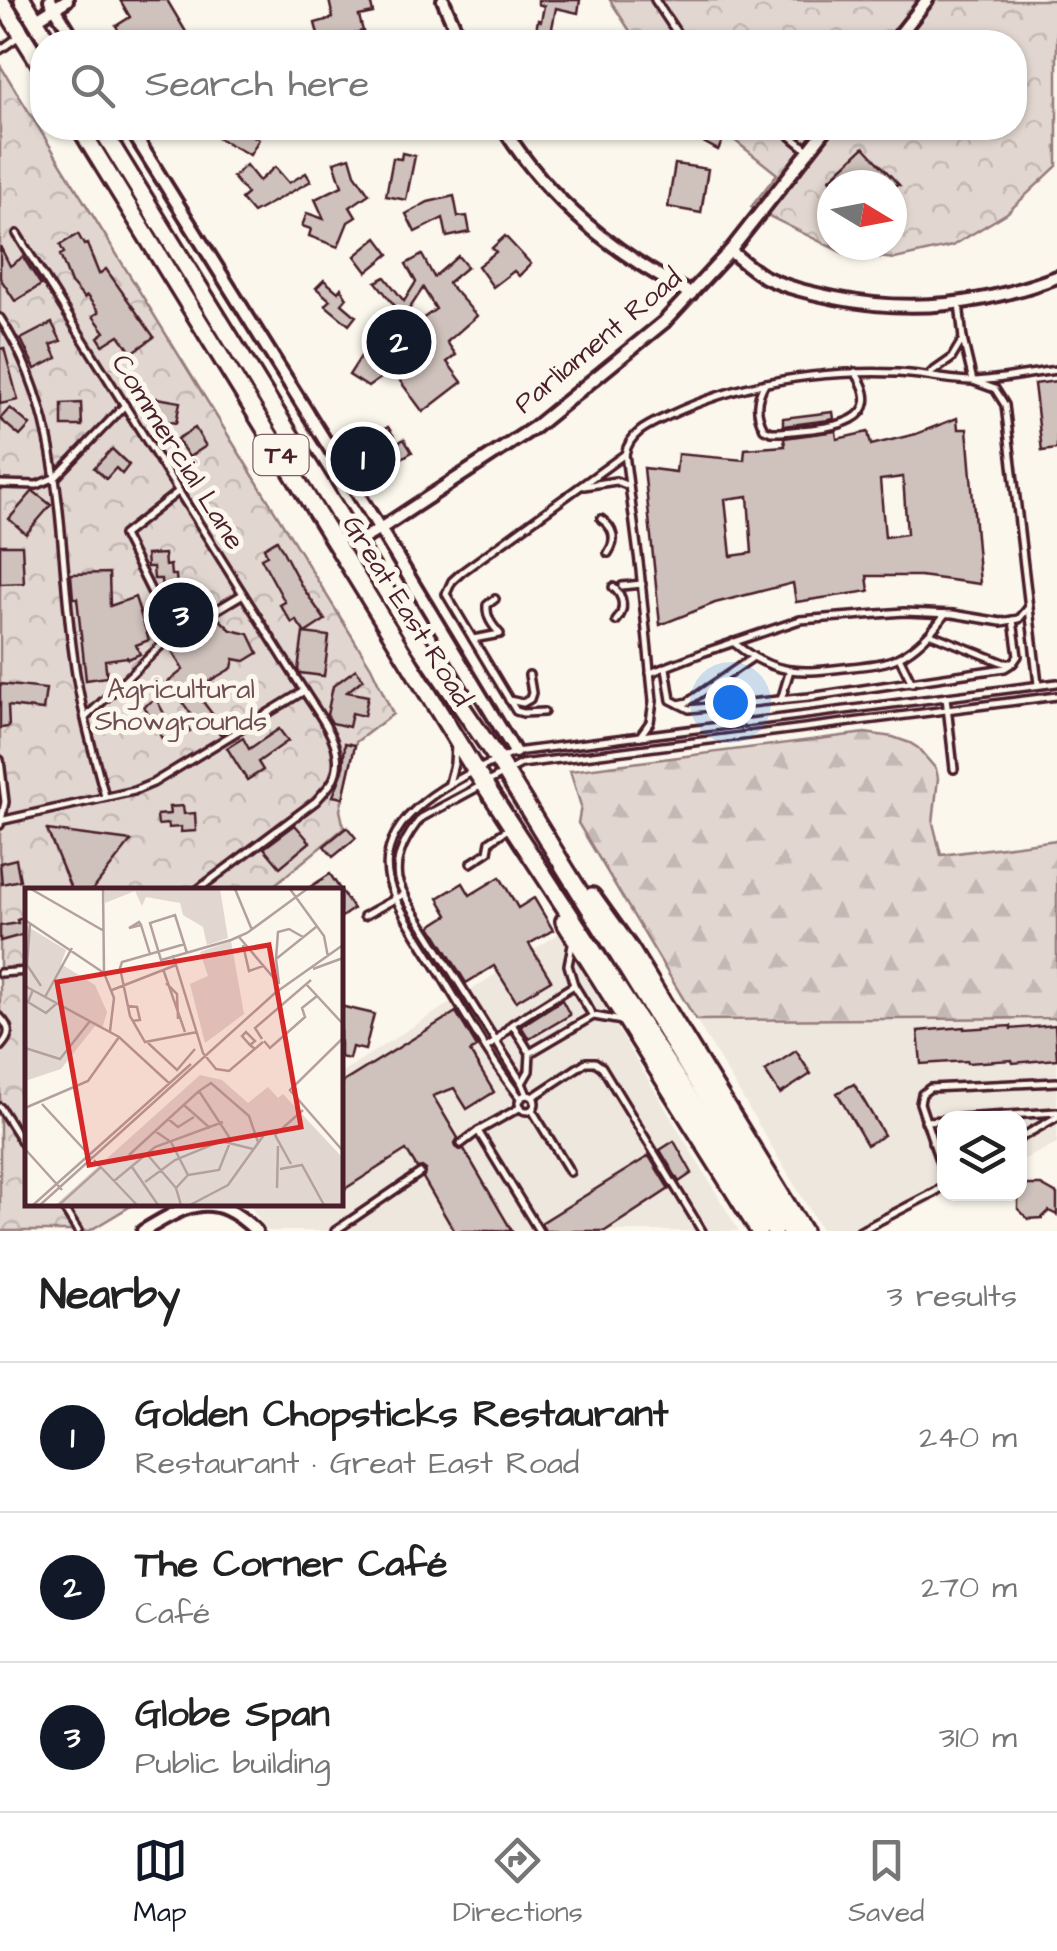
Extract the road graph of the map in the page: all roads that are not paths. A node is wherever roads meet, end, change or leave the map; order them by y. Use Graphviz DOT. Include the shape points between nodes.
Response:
graph roads {
  1 [pos="0,0"];
  2 [pos="22,0"];
  3 [pos="67,0"];
  4 [pos="444,0"];
  5 [pos="654,0"];
  6 [pos="927,0"];
  7 [pos="52,4"];
  8 [pos="35,20"];
  9 [pos="41,30"];
  10 [pos="68,30"];
  11 [pos="456,30"];
  12 [pos="675,30"];
  13 [pos="903,30"];
  14 [pos="22,34"];
  15 [pos="30,47"];
  16 [pos="0,50"];
  17 [pos="87,140"];
  18 [pos="108,140"];
  19 [pos="137,140"];
  20 [pos="511,140"];
  21 [pos="796,140"];
  22 [pos="818,140"];
  23 [pos="810,150"];
  24 [pos="17,234"];
  25 [pos="730,251"];
  26 [pos="1057,277"];
  27 [pos="691,294"];
  28 [pos="959,304"];
  29 [pos="0,318"];
  30 [pos="10,334"];
  31 [pos="0,340"];
  32 [pos="963,340"];
  33 [pos="1057,370"];
  34 [pos="855,372"];
  35 [pos="881,373"];
  36 [pos="928,375"];
  37 [pos="973,381"];
  38 [pos="764,383"];
  39 [pos="865,387"];
  40 [pos="740,388"];
  41 [pos="757,397"];
  42 [pos="125,405"];
  43 [pos="625,454"];
  44 [pos="56,478"];
  45 [pos="0,484"];
  46 [pos="580,486"];
  47 [pos="629,486"];
  48 [pos="179,490"];
  49 [pos="601,519"];
  50 [pos="380,530"];
  51 [pos="356,543"];
  52 [pos="608,553"];
  53 [pos="642,584"];
  54 [pos="613,587"];
  55 [pos="243,594"];
  56 [pos="495,600"];
  57 [pos="622,600"];
  58 [pos="1029,608"];
  59 [pos="945,614"];
  60 [pos="616,620"];
  61 [pos="1013,620"];
  62 [pos="930,634"];
  63 [pos="168,639"];
  64 [pos="473,639"];
  65 [pos="733,642"];
  66 [pos="899,657"];
  67 [pos="752,658"];
  68 [pos="1012,662"];
  69 [pos="666,667"];
  70 [pos="790,670"];
  71 [pos="650,673"];
  72 [pos="529,675"];
  73 [pos="912,683"];
  74 [pos="1057,683"];
  75 [pos="1038,686"];
  76 [pos="304,692"];
  77 [pos="532,693"];
  78 [pos="1057,696"];
  79 [pos="946,697"];
  80 [pos="509,700"];
  81 [pos="781,700"];
  82 [pos="679,704"];
  83 [pos="948,710"];
  84 [pos="84,718"];
  85 [pos="640,736"];
  86 [pos="455,737"];
  87 [pos="514,752"];
  88 [pos="0,760"];
  89 [pos="522,764"];
  90 [pos="501,766"];
  91 [pos="954,769"];
  92 [pos="479,777"];
  93 [pos="448,786"];
  94 [pos="105,796"];
  95 [pos="530,813"];
  96 [pos="0,822"];
  97 [pos="512,826"];
  98 [pos="471,862"];
  99 [pos="536,864"];
  100 [pos="200,888"];
  101 [pos="404,894"];
  102 [pos="397,898"];
  103 [pos="364,916"];
  104 [pos="573,938"];
  105 [pos="25,971"];
  106 [pos="0,973"];
  107 [pos="574,985"];
  108 [pos="593,1016"];
  109 [pos="0,1017"];
  110 [pos="625,1022"];
  111 [pos="512,1024"];
  112 [pos="495,1042"];
  113 [pos="0,1047"];
  114 [pos="485,1048"];
  115 [pos="530,1053"];
  116 [pos="522,1082"];
  117 [pos="1057,1082"];
  118 [pos="527,1097"];
  119 [pos="0,1107"];
  120 [pos="521,1108"];
  121 [pos="532,1110"];
  122 [pos="1057,1114"];
  123 [pos="1027,1115"];
  124 [pos="937,1120"];
  125 [pos="925,1121"];
  126 [pos="478,1130"];
  127 [pos="1027,1133"];
  128 [pos="932,1142"];
  129 [pos="937,1142"];
  130 [pos="461,1144"];
  131 [pos="25,1146"];
  132 [pos="937,1156"];
  133 [pos="570,1172"];
  134 [pos="420,1173"];
  135 [pos="937,1191"];
  136 [pos="62,1206"];
  137 [pos="196,1206"];
  138 [pos="225,1206"];
  139 [pos="78,1231"];
  140 [pos="143,1231"];
  141 [pos="256,1231"];
  142 [pos="335,1231"];
  143 [pos="539,1231"];
  144 [pos="702,1231"];
  145 [pos="758,1231"];
  146 [pos="774,1231"];
  147 [pos="789,1231"];
  148 [pos="804,1231"];
  149 [pos="860,1231"];
  1 -- 14 [label="main road"];
  2 -- 8 [label="main road"];
  3 -- 7 [label="street"];
  4 -- 11 [label="street"];
  5 -- 12 [label="lane"];
  6 -- 13 [label="street"];
  7 -- 8 [label="street"];
  7 -- 10 [label="street"];
  8 -- 9 [label="main road"];
  14 -- 15 [label="main road"];
  14 -- 16 [label="lane"];
  17 -- 86 [label="main road, Great East Road / T4"];
  18 -- 51 [label="main road, Great East Road / T4"];
  19 -- 50 [label="street"];
  20 -- 27 [label="street" via="560,202 607,243"];
  21 -- 23 [label="lane"];
  22 -- 23 [label="street, Parliament Road"];
  23 -- 25 [label="street, Parliament Road"];
  24 -- 42 [label="lane, Commercial Lane"];
  25 -- 27 [label="street, Parliament Road"];
  25 -- 28 [label="street" via="761,275 810,293 912,308"];
  26 -- 28 [label="street"];
  27 -- 50 [label="street, Parliament Road" via="535,427"];
  28 -- 32 [label="lane"];
  29 -- 30 [label="lane"];
  30 -- 31 [label="lane"];
  30 -- 44 [label="lane" via="35,387"];
  32 -- 36 [label="lane" via="952,359"];
  32 -- 37 [label="lane"];
  33 -- 37 [label="lane"];
  34 -- 35 [label="lane"];
  34 -- 38 [label="lane"];
  34 -- 39 [label="lane"];
  35 -- 36 [label="lane"];
  35 -- 39 [label="lane"];
  36 -- 37 [label="lane"];
  37 -- 58 [label="lane" via="995,390 1005,404"];
  38 -- 40 [label="lane"];
  38 -- 41 [label="lane"];
  39 -- 41 [label="lane" via="863,410 854,420 781,432 764,429"];
  40 -- 41 [label="lane"];
  40 -- 43 [label="lane" via="644,427"];
  42 -- 44 [label="lane"];
  42 -- 48 [label="lane, Commercial Lane"];
  43 -- 46 [label="lane"];
  43 -- 47 [label="lane"];
  44 -- 45 [label="lane"];
  44 -- 84 [label="lane"];
  46 -- 47 [label="lane"];
  46 -- 64 [label="lane" via="452,581 446,594"];
  47 -- 53 [label="lane"];
  48 -- 55 [label="lane, Commercial Lane"];
  48 -- 63 [label="lane" via="123,534"];
  49 -- 52 [label="lane" via="614,536"];
  50 -- 51 [label="street, Parliament Road"];
  50 -- 87 [label="street"];
  51 -- 90 [label="main road, Great East Road / T4"];
  53 -- 57 [label="lane" via="626,586"];
  53 -- 71 [label="lane"];
  54 -- 57 [label="lane"];
  55 -- 63 [label="lane"];
  55 -- 76 [label="lane, Commercial Lane"];
  56 -- 64 [label="lane" via="486,612 500,634"];
  57 -- 60 [label="lane"];
  58 -- 61 [label="lane"];
  58 -- 75 [label="lane"];
  59 -- 61 [label="lane"];
  59 -- 62 [label="lane"];
  59 -- 65 [label="lane" via="800,620"];
  61 -- 68 [label="lane" via="1018,656"];
  62 -- 66 [label="lane"];
  62 -- 68 [label="lane"];
  63 -- 84 [label="lane"];
  64 -- 80 [label="lane"];
  65 -- 67 [label="lane"];
  65 -- 69 [label="lane"];
  66 -- 70 [label="lane"];
  66 -- 73 [label="lane"];
  67 -- 70 [label="lane"];
  67 -- 82 [label="lane"];
  68 -- 73 [label="lane"];
  69 -- 71 [label="lane"];
  69 -- 82 [label="lane" via="671,700"];
  70 -- 81 [label="lane"];
  71 -- 85 [label="lane" via="650,722"];
  72 -- 77 [label="lane"];
  73 -- 81 [label="lane"];
  74 -- 75 [label="lane"];
  75 -- 79 [label="lane"];
  76 -- 94 [label="lane" via="153,783"];
  76 -- 100 [label="lane, Commercial Lane" via="338,751 332,782"];
  77 -- 80 [label="lane" via="523,703"];
  77 -- 80 [label="lane" via="544,712 516,711"];
  78 -- 83 [label="lane"];
  79 -- 83 [label="lane"];
  79 -- 85 [label="lane"];
  81 -- 82 [label="lane" via="689,709"];
  83 -- 89 [label="lane"];
  83 -- 91 [label="lane"];
  84 -- 94 [label="lane"];
  85 -- 87 [label="lane"];
  86 -- 92 [label="main road, Great East Road / T4"];
  86 -- 93 [label="lane"];
  87 -- 89 [label="lane"];
  87 -- 90 [label="lane"];
  88 -- 96 [label="lane"];
  89 -- 90 [label="lane"];
  90 -- 92 [label="lane"];
  90 -- 92 [label="lane"];
  90 -- 95 [label="main road, Great East Road / T4"];
  92 -- 93 [label="lane"];
  92 -- 97 [label="main road, Great East Road / T4"];
  92 -- 101 [label="lane" via="410,831 399,854"];
  93 -- 102 [label="lane" via="416,807 392,843 389,880"];
  94 -- 96 [label="lane"];
  95 -- 147 [label="main road, Great East Road / T4"];
  95 -- 148 [label="main road, Great East Road / T4" via="630,949"];
  97 -- 98 [label="lane"];
  97 -- 99 [label="main road, Great East Road / T4"];
  99 -- 104 [label="main road, Great East Road / T4"];
  99 -- 146 [label="main road, Great East Road / T4"];
  101 -- 102 [label="lane"];
  101 -- 112 [label="lane"];
  102 -- 103 [label="lane"];
  102 -- 114 [label="lane"];
  104 -- 107 [label="lane" via="568,965"];
  104 -- 110 [label="main road, Great East Road / T4"];
  105 -- 106 [label="lane"];
  107 -- 108 [label="lane"];
  107 -- 111 [label="lane"];
  108 -- 110 [label="lane"];
  108 -- 115 [label="lane"];
  109 -- 113 [label="lane" via="9,1030"];
  110 -- 145 [label="main road, Great East Road / T4"];
  111 -- 112 [label="lane"];
  111 -- 115 [label="lane"];
  112 -- 114 [label="lane"];
  112 -- 116 [label="lane"];
  114 -- 118 [label="lane"];
  115 -- 116 [label="lane"];
  116 -- 118 [label="lane"];
  117 -- 125 [label="lane" via="930,1088 920,1103"];
  118 -- 120 [label="lane"];
  118 -- 121 [label="lane" via="536,1104"];
  118 -- 144 [label="lane" via="586,1062 602,1067"];
  119 -- 131 [label="lane"];
  120 -- 121 [label="lane"];
  120 -- 126 [label="lane"];
  121 -- 133 [label="lane"];
  122 -- 123 [label="lane"];
  122 -- 127 [label="lane"];
  124 -- 125 [label="lane"];
  125 -- 128 [label="lane"];
  126 -- 130 [label="lane"];
  126 -- 143 [label="lane"];
  128 -- 129 [label="lane"];
  128 -- 132 [label="lane"];
  134 -- 142 [label="lane"];
  135 -- 149 [label="lane"];
  136 -- 139 [label="lane"];
  137 -- 140 [label="street"];
  138 -- 141 [label="street"];
}
